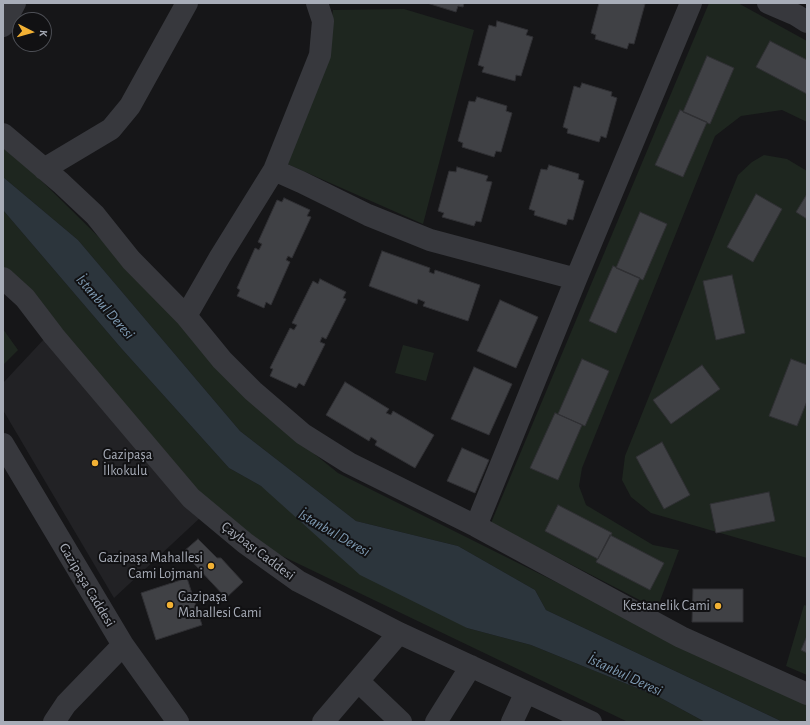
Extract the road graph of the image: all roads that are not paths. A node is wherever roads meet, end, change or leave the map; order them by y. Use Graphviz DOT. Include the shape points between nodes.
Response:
graph roads {
  1 [pos="15,3"];
  2 [pos="187,3"];
  3 [pos="317,3"];
  4 [pos="691,3"];
  5 [pos="768,3"];
  6 [pos="807,22"];
  7 [pos="3,26"];
  8 [pos="3,134"];
  9 [pos="44,169"];
  10 [pos="274,170"];
  11 [pos="3,278"];
  12 [pos="576,279"];
  13 [pos="186,316"];
  14 [pos="3,444"];
  15 [pos="476,526"];
  16 [pos="400,633"];
  17 [pos="124,645"];
  18 [pos="471,666"];
  19 [pos="358,681"];
  20 [pos="526,692"];
  21 [pos="807,694"];
  22 [pos="54,722"];
  23 [pos="178,722"];
  24 [pos="323,722"];
  25 [pos="401,722"];
  26 [pos="436,722"];
  27 [pos="512,722"];
  28 [pos="591,722"];
  1 -- 7 [label="street"];
  2 -- 9 [label="street" via="130,106 111,129"];
  3 -- 10 [label="street" via="323,21 320,55"];
  4 -- 12 [label="street"];
  5 -- 6 [label="street"];
  8 -- 9 [label="street"];
  9 -- 13 [label="street" via="95,216 131,260"];
  10 -- 12 [label="street" via="368,215 430,240"];
  10 -- 13 [label="street"];
  11 -- 16 [label="street, Çaybaşı Caddesi" via="25,298 191,498 245,543 298,581"];
  12 -- 15 [label="street"];
  13 -- 15 [label="street" via="222,360 303,434 349,463"];
  14 -- 17 [label="street, Gazipaşa Caddesi"];
  15 -- 21 [label="street" via="680,637"];
  16 -- 18 [label="street, Çaybaşı Caddesi"];
  16 -- 19 [label="street"];
  17 -- 22 [label="street" via="66,704"];
  17 -- 23 [label="street, Gazipaşa Caddesi"];
  18 -- 20 [label="street, Çaybaşı Caddesi"];
  18 -- 26 [label="street"];
  19 -- 24 [label="street"];
  19 -- 25 [label="street"];
  20 -- 27 [label="street"];
  20 -- 28 [label="street, Çaybaşı Caddesi"];
}
